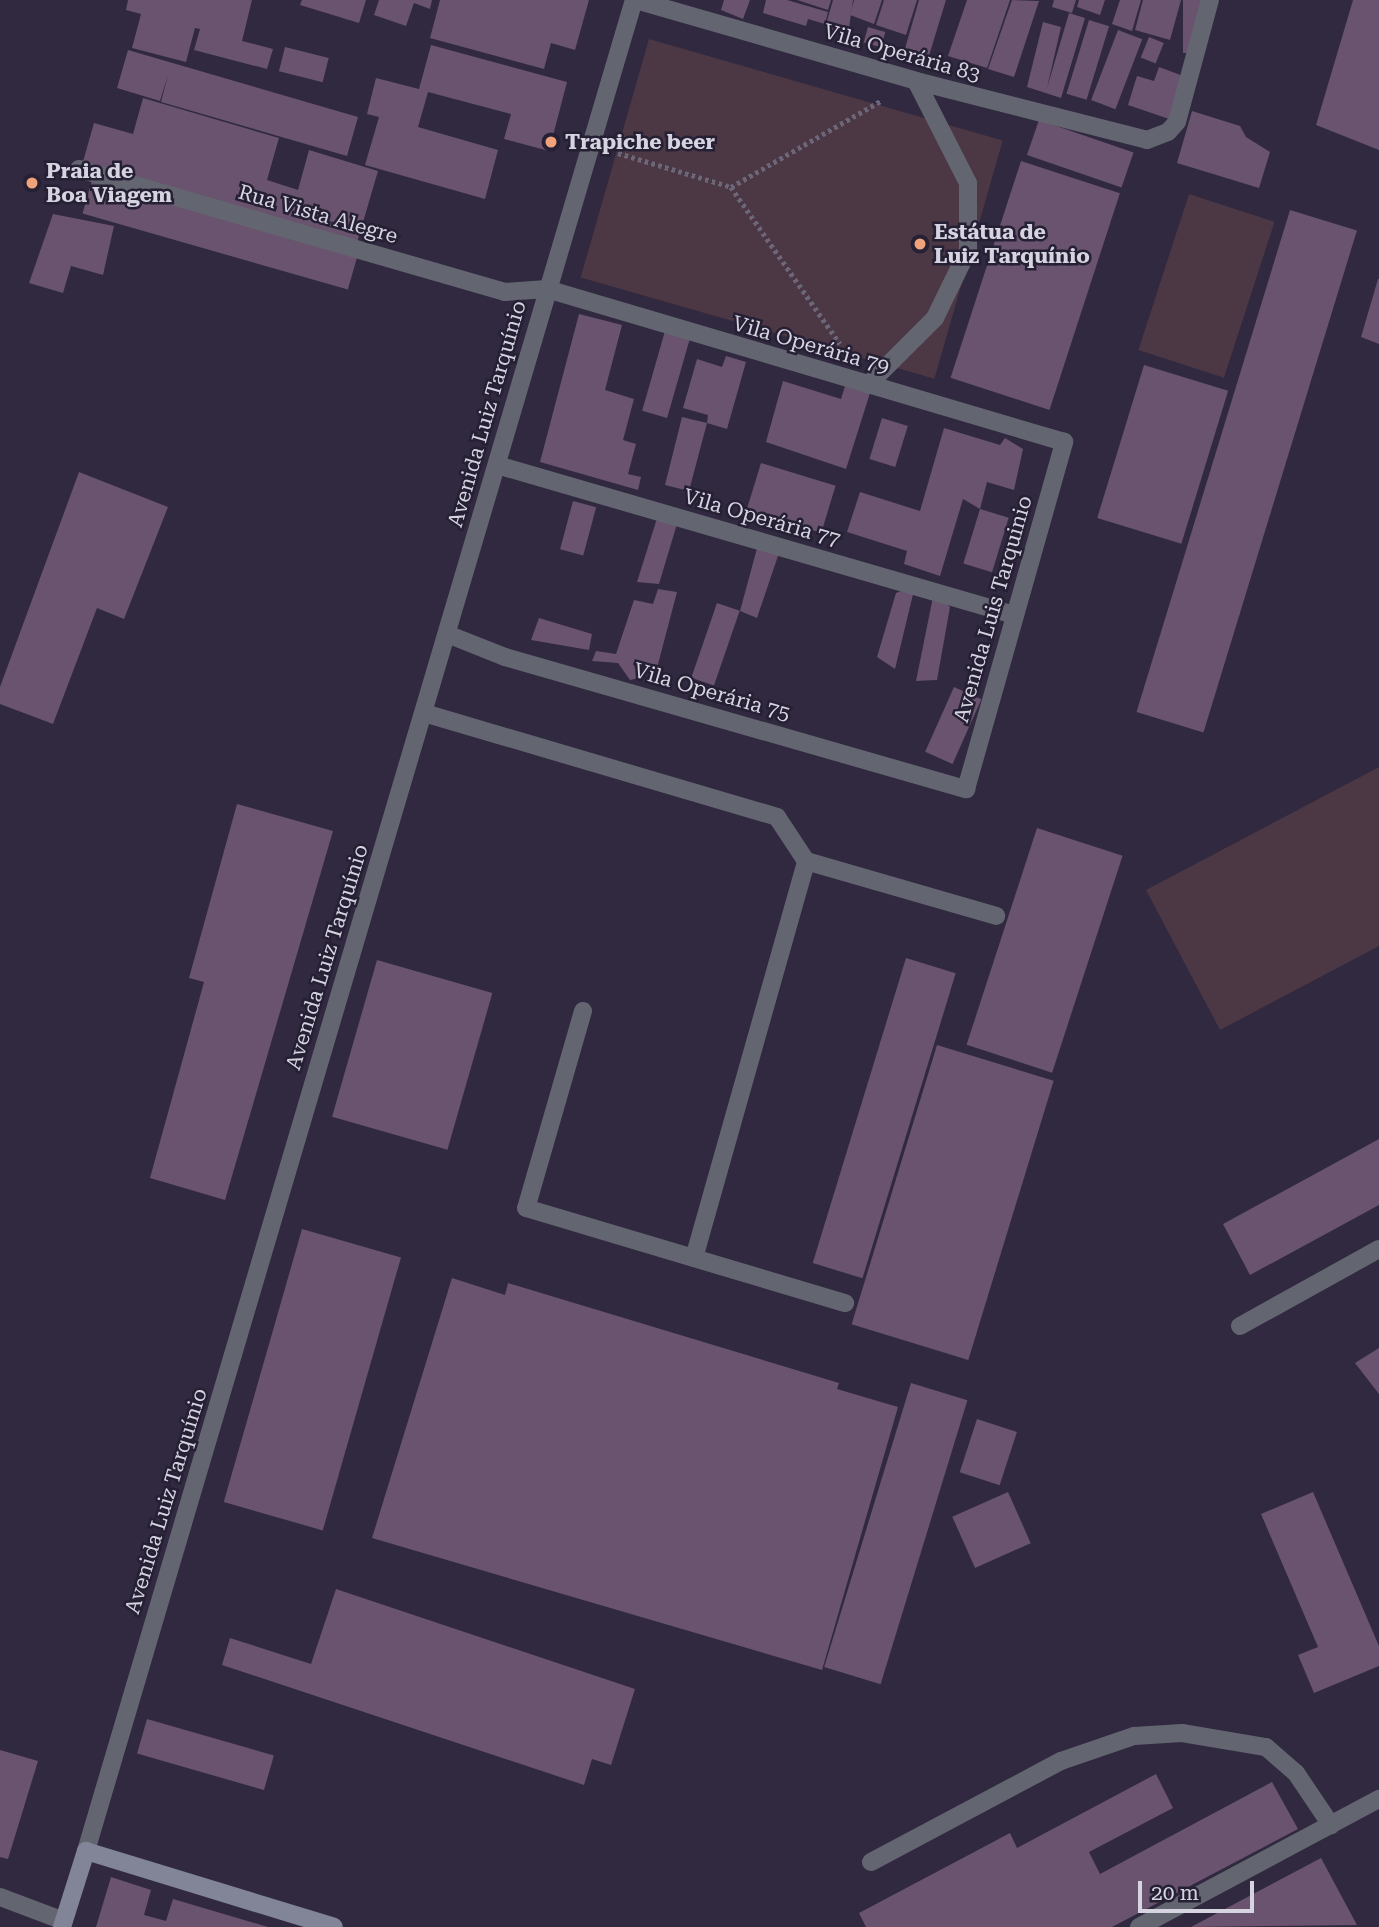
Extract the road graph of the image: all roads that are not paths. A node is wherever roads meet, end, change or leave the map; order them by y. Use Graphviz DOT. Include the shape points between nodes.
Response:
graph roads {
  1 [pos="635,0"];
  2 [pos="1210,0"];
  3 [pos="916,82"];
  4 [pos="79,169"];
  5 [pos="547,289"];
  6 [pos="868,385"];
  7 [pos="1064,442"];
  8 [pos="497,465"];
  9 [pos="1014,615"];
  10 [pos="447,634"];
  11 [pos="424,713"];
  12 [pos="966,789"];
  13 [pos="806,861"];
  14 [pos="996,916"];
  15 [pos="583,1011"];
  16 [pos="1379,1249"];
  17 [pos="694,1258"];
  18 [pos="845,1303"];
  19 [pos="1240,1326"];
  20 [pos="1379,1799"];
  21 [pos="1331,1825"];
  22 [pos="86,1851"];
  23 [pos="871,1862"];
  24 [pos="0,1897"];
  25 [pos="63,1924"];
  26 [pos="334,1927"];
  27 [pos="1139,1927"];
  1 -- 3 [label="street, Vila Operária 83"];
  1 -- 5 [label="street, Avenida Luiz Tarquínio"];
  2 -- 3 [label="street, Vila Operária 83" via="1177,122 1157,137 1136,140"];
  3 -- 6 [label="street" via="968,183 968,250 935,318"];
  4 -- 5 [label="street, Rua Vista Alegre" via="505,292"];
  5 -- 6 [label="street, Vila Operária 79"];
  5 -- 8 [label="street, Avenida Luiz Tarquínio"];
  6 -- 7 [label="street, Vila Operária 79"];
  7 -- 9 [label="street, Avenida Luis Tarquinio"];
  8 -- 9 [label="street, Vila Operária 77"];
  8 -- 10 [label="street, Avenida Luiz Tarquínio"];
  9 -- 12 [label="street, Avenida Luis Tarquinio"];
  10 -- 11 [label="street, Avenida Luiz Tarquínio"];
  10 -- 12 [label="street, Vila Operária 75" via="505,657"];
  11 -- 13 [label="street" via="777,817"];
  11 -- 22 [label="street, Avenida Luiz Tarquínio"];
  13 -- 14 [label="street"];
  13 -- 17 [label="street"];
  15 -- 17 [label="street" via="526,1208"];
  16 -- 19 [label="street"];
  17 -- 18 [label="street"];
  20 -- 21 [label="street"];
  21 -- 23 [label="street" via="1296,1773 1266,1747 1182,1733 1134,1736 1061,1761"];
  21 -- 27 [label="street"];
  22 -- 25 [label="main road, Avenida Luiz Tarquínio"];
  22 -- 26 [label="main road"];
  24 -- 25 [label="street"];
}
